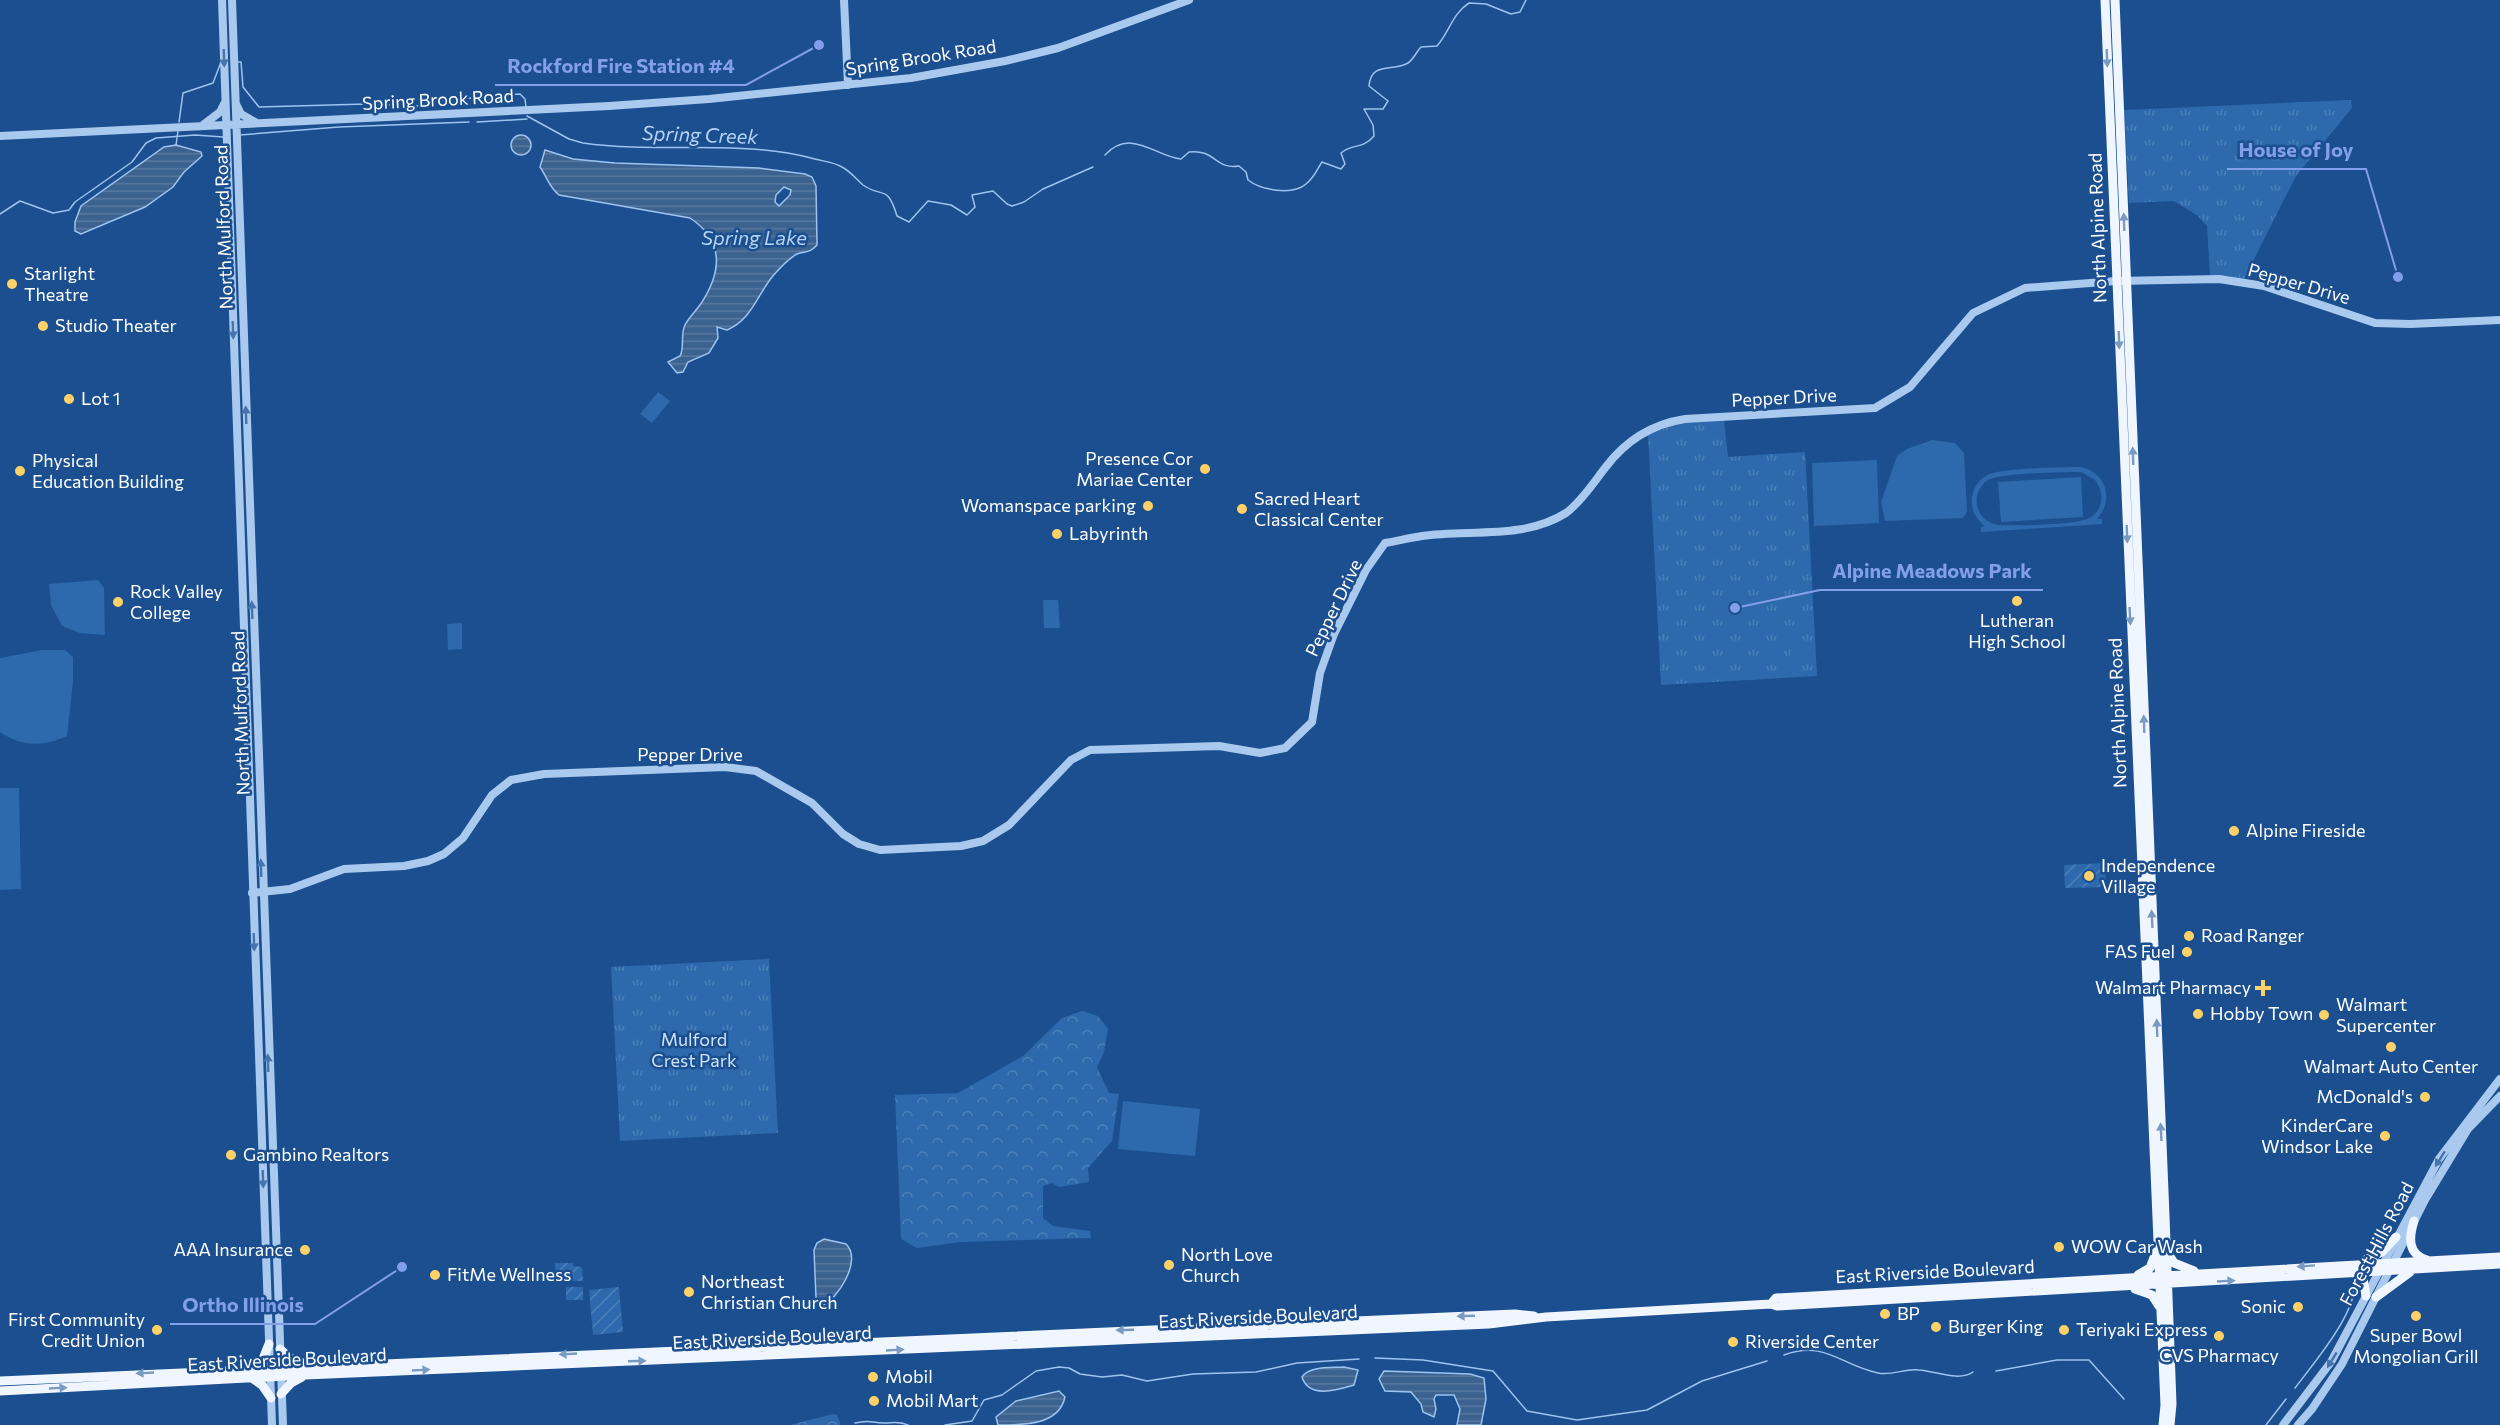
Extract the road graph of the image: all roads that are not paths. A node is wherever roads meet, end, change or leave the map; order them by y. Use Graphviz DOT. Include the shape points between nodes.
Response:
graph roads {
  1 [pos="222,0"];
  2 [pos="232,0"];
  3 [pos="844,0"];
  4 [pos="1189,0"];
  5 [pos="2105,0"];
  6 [pos="2115,0"];
  7 [pos="848,85"];
  8 [pos="235,101"];
  9 [pos="225,103"];
  10 [pos="256,123"];
  11 [pos="226,124"];
  12 [pos="236,124"];
  13 [pos="203,125"];
  14 [pos="0,136"];
  15 [pos="226,140"];
  16 [pos="236,144"];
  17 [pos="2121,281"];
  18 [pos="2500,320"];
  19 [pos="252,893"];
  20 [pos="262,893"];
  21 [pos="2500,1079"];
  22 [pos="2500,1096"];
  23 [pos="2414,1221"];
  24 [pos="2396,1238"];
  25 [pos="2162,1249"];
  26 [pos="2500,1257"];
  27 [pos="2429,1261"];
  28 [pos="2500,1264"];
  29 [pos="2387,1267"];
  30 [pos="2345,1269"];
  31 [pos="2418,1269"];
  32 [pos="2202,1273"];
  33 [pos="2135,1277"];
  34 [pos="2163,1280"];
  35 [pos="2185,1283"];
  36 [pos="2124,1287"];
  37 [pos="2371,1297"];
  38 [pos="1771,1304"];
  39 [pos="2164,1307"];
  40 [pos="269,1344"];
  41 [pos="280,1348"];
  42 [pos="598,1358"];
  43 [pos="310,1365"];
  44 [pos="240,1368"];
  45 [pos="275,1372"];
  46 [pos="305,1375"];
  47 [pos="252,1378"];
  48 [pos="0,1381"];
  49 [pos="0,1392"];
  50 [pos="281,1394"];
  51 [pos="271,1398"];
  52 [pos="272,1425"];
  53 [pos="282,1425"];
  54 [pos="2163,1425"];
  55 [pos="2170,1425"];
  56 [pos="2283,1425"];
  57 [pos="2298,1425"];
  1 -- 9 [label="street, North Mulford Road, one-way"];
  2 -- 8 [label="street, North Mulford Road"];
  3 -- 7 [label="street"];
  4 -- 7 [label="street, Spring Brook Road" via="1058,48 911,78"];
  5 -- 17 [label="main road, North Alpine Road, one-way"];
  17 -- 6 [label="main road, North Alpine Road, one-way"];
  7 -- 10 [label="street, Spring Brook Road" via="609,106"];
  8 -- 10 [label="street" via="241,114"];
  8 -- 12 [label="street, North Mulford Road"];
  9 -- 11 [label="street, North Mulford Road"];
  9 -- 13 [label="street"];
  10 -- 12 [label="street, Spring Brook Road"];
  10 -- 16 [label="street" via="240,134"];
  11 -- 12 [label="street, Spring Brook Road"];
  11 -- 13 [label="street, Spring Brook Road"];
  11 -- 15 [label="street, North Mulford Road"];
  12 -- 16 [label="street, North Mulford Road"];
  13 -- 14 [label="street, Spring Brook Road"];
  13 -- 15 [label="street"];
  15 -- 19 [label="street, North Mulford Road, one-way"];
  20 -- 16 [label="street, North Mulford Road, one-way"];
  17 -- 18 [label="street, Pepper Drive" via="2220,279 2264,286 2375,323"];
  17 -- 20 [label="street, Pepper Drive" via="2025,288 1973,313 1910,387 1875,408 1685,419 1663,424 1630,443 1566,512 1542,523 1512,531 1422,536 1385,543 1366,570 1334,634 1320,673 1312,722 1285,748 1260,753 1218,746 1090,750 1071,760 1009,825 983,841 961,846 880,850 843,834 812,803 756,771 725,767 544,774 511,780 492,795 463,838 438,857 414,865 344,869 290,889"];
  17 -- 25 [label="main road, North Alpine Road"];
  19 -- 20 [label="street, Pepper Drive"];
  19 -- 40 [label="street, North Mulford Road, one-way"];
  41 -- 20 [label="street, North Mulford Road, one-way"];
  21 -- 24 [label="street, Forest Hills Road, one-way" via="2439,1160"];
  22 -- 23 [label="street, Forest Hills Road" via="2468,1130"];
  23 -- 27 [label="main road" via="2409,1242 2415,1254"];
  23 -- 29 [label="street, Forest Hills Road"];
  24 -- 29 [label="street, Forest Hills Road"];
  24 -- 30 [label="main road" via="2374,1258"];
  25 -- 32 [label="main road" via="2174,1263"];
  25 -- 33 [label="main road" via="2150,1268"];
  25 -- 34 [label="main road, North Alpine Road"];
  26 -- 27 [label="main road, East Riverside Boulevard"];
  27 -- 29 [label="main road, East Riverside Boulevard"];
  28 -- 31 [label="main road, East Riverside Boulevard"];
  29 -- 30 [label="main road, East Riverside Boulevard"];
  29 -- 31 [label="main road, East Riverside Boulevard"];
  29 -- 37 [label="street, Forest Hills Road"];
  30 -- 32 [label="main road, East Riverside Boulevard, one-way"];
  35 -- 30 [label="main road, East Riverside Boulevard, one-way"];
  30 -- 37 [label="main road" via="2364,1278"];
  31 -- 37 [label="main road"];
  32 -- 34 [label="main road, East Riverside Boulevard"];
  33 -- 34 [label="main road, East Riverside Boulevard"];
  33 -- 38 [label="main road, East Riverside Boulevard" via="1776,1298"];
  34 -- 35 [label="main road, East Riverside Boulevard"];
  34 -- 36 [label="main road, East Riverside Boulevard"];
  34 -- 39 [label="main road, North Alpine Road"];
  35 -- 39 [label="main road"];
  36 -- 38 [label="main road, East Riverside Boulevard"];
  36 -- 39 [label="main road" via="2145,1291"];
  37 -- 56 [label="street, Forest Hills Road, one-way" via="2331,1362"];
  37 -- 57 [label="street, Forest Hills Road" via="2342,1364"];
  38 -- 42 [label="main road, East Riverside Boulevard"];
  39 -- 54 [label="main road, North Alpine Road"];
  39 -- 55 [label="main road, North Alpine Road"];
  40 -- 44 [label="main road" via="257,1364"];
  40 -- 45 [label="street, North Mulford Road"];
  41 -- 43 [label="main road" via="290,1358"];
  41 -- 45 [label="street, North Mulford Road"];
  42 -- 43 [label="main road, East Riverside Boulevard, one-way"];
  46 -- 42 [label="main road, East Riverside Boulevard, one-way"];
  43 -- 45 [label="main road, East Riverside Boulevard"];
  44 -- 45 [label="main road, East Riverside Boulevard"];
  44 -- 48 [label="main road, East Riverside Boulevard, one-way"];
  45 -- 46 [label="main road, East Riverside Boulevard"];
  45 -- 47 [label="main road, East Riverside Boulevard"];
  45 -- 50 [label="street, North Mulford Road"];
  45 -- 51 [label="street, North Mulford Road"];
  46 -- 50 [label="main road"];
  49 -- 47 [label="main road, East Riverside Boulevard, one-way"];
  47 -- 51 [label="main road"];
  50 -- 53 [label="street, North Mulford Road"];
  51 -- 52 [label="street, North Mulford Road"];
}
